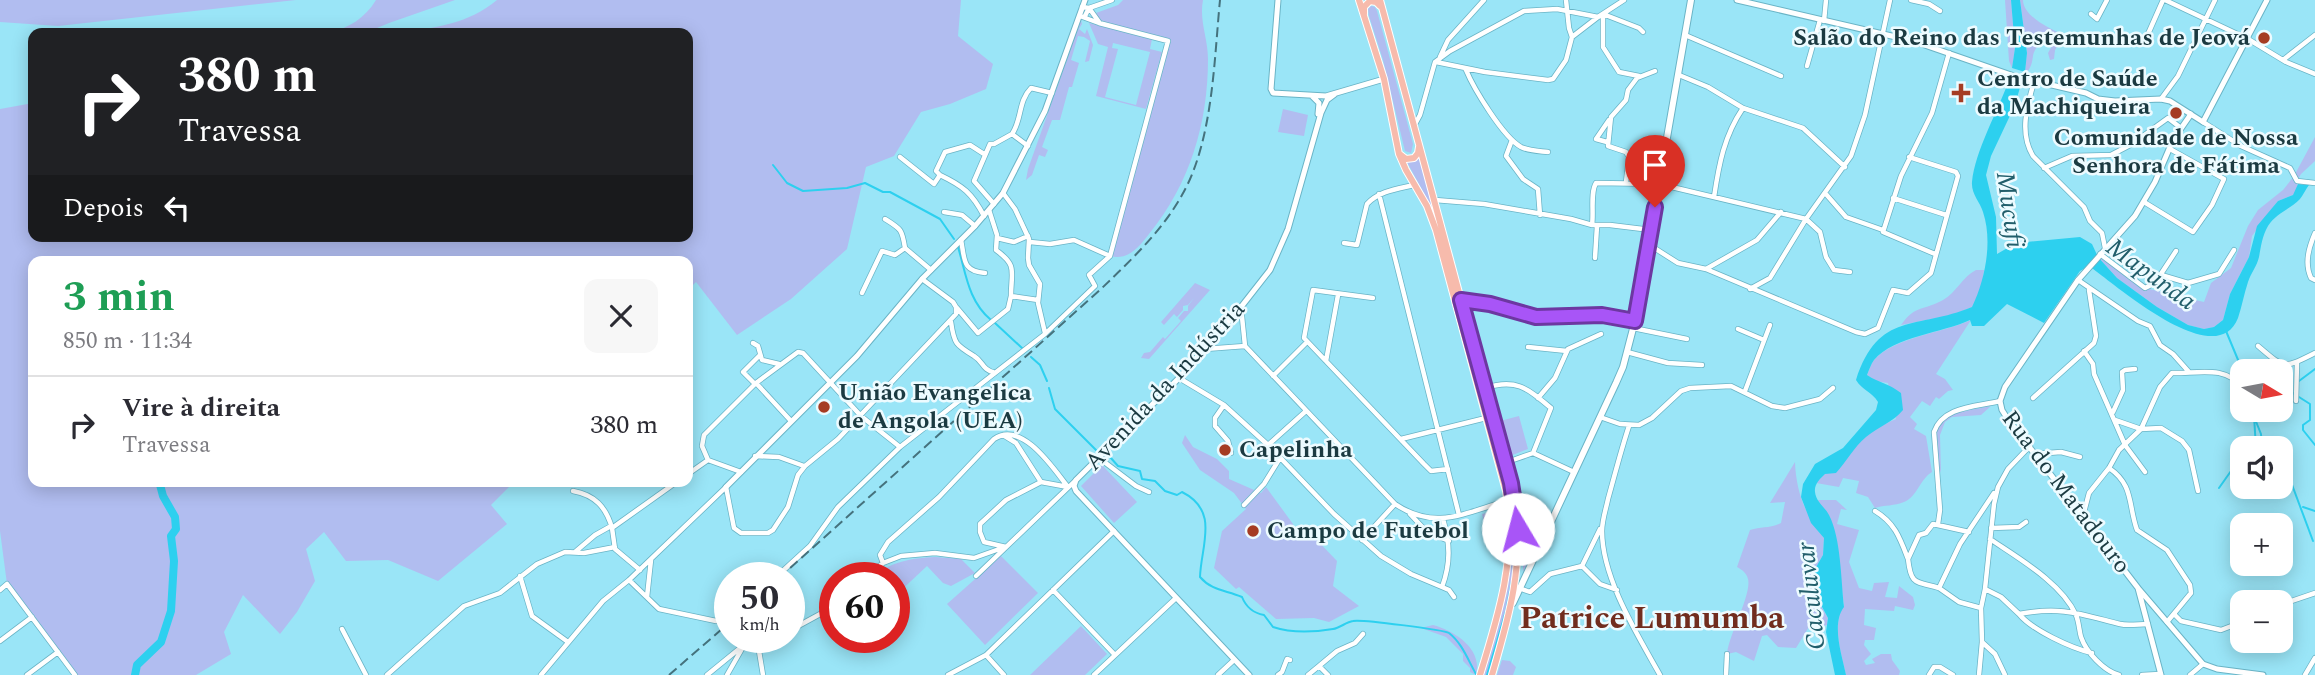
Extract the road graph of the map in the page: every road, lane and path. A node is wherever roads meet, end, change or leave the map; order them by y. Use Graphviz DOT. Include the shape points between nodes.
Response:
graph roads {
  1 [pos="1085,0"];
  2 [pos="1112,0"];
  3 [pos="1278,0"];
  4 [pos="1359,0"];
  5 [pos="1380,0"];
  6 [pos="1484,0"];
  7 [pos="1566,0"];
  8 [pos="1624,0"];
  9 [pos="1691,0"];
  10 [pos="1740,0"];
  11 [pos="1826,0"];
  12 [pos="1891,0"];
  13 [pos="1911,0"];
  14 [pos="2106,0"];
  15 [pos="2164,0"];
  16 [pos="2215,0"];
  17 [pos="2267,0"];
  18 [pos="1766,3"];
  19 [pos="1086,8"];
  20 [pos="1566,11"];
  21 [pos="1940,11"];
  22 [pos="1384,14"];
  23 [pos="1601,15"];
  24 [pos="2091,15"];
  25 [pos="1082,16"];
  26 [pos="1364,19"];
  27 [pos="2206,19"];
  28 [pos="1822,20"];
  29 [pos="1099,23"];
  30 [pos="1643,32"];
  31 [pos="1883,33"];
  32 [pos="2315,34"];
  33 [pos="1685,36"];
  34 [pos="1572,37"];
  35 [pos="2248,39"];
  36 [pos="2141,43"];
  37 [pos="1949,52"];
  38 [pos="1437,60"];
  39 [pos="2283,60"];
  40 [pos="1807,66"];
  41 [pos="1465,69"];
  42 [pos="1655,71"];
  43 [pos="2315,74"];
  44 [pos="1679,75"];
  45 [pos="1639,76"];
  46 [pos="1780,76"];
  47 [pos="1384,79"];
  48 [pos="2034,82"];
  49 [pos="1052,93"];
  50 [pos="1335,94"];
  51 [pos="1311,96"];
  52 [pos="2161,99"];
  53 [pos="1743,108"];
  54 [pos="2192,114"];
  55 [pos="1611,117"];
  56 [pos="2203,122"];
  57 [pos="1317,124"];
  58 [pos="1413,127"];
  59 [pos="2181,128"];
  60 [pos="1012,134"];
  61 [pos="1513,140"];
  62 [pos="1607,142"];
  63 [pos="1028,146"];
  64 [pos="1419,146"];
  65 [pos="2170,149"];
  66 [pos="1548,152"];
  67 [pos="1399,153"];
  68 [pos="984,154"];
  69 [pos="1909,156"];
  70 [pos="900,157"];
  71 [pos="1845,167"];
  72 [pos="2044,168"];
  73 [pos="940,175"];
  74 [pos="1626,182"];
  75 [pos="2314,183"];
  76 [pos="1659,184"];
  77 [pos="1415,185"];
  78 [pos="1003,193"];
  79 [pos="1825,193"];
  80 [pos="1379,194"];
  81 [pos="1714,197"];
  82 [pos="1893,198"];
  83 [pos="1434,200"];
  84 [pos="2144,202"];
  85 [pos="995,204"];
  86 [pos="989,210"];
  87 [pos="944,212"];
  88 [pos="1781,212"];
  89 [pos="1540,215"];
  90 [pos="1946,215"];
  91 [pos="984,216"];
  92 [pos="885,219"];
  93 [pos="1806,219"];
  94 [pos="975,226"];
  95 [pos="1594,226"];
  96 [pos="1651,230"];
  97 [pos="1883,230"];
  98 [pos="2315,233"];
  99 [pos="997,237"];
  100 [pos="1029,239"];
  101 [pos="961,240"];
  102 [pos="1344,243"];
  103 [pos="1648,244"];
  104 [pos="905,248"];
  105 [pos="2234,250"];
  106 [pos="2176,251"];
  107 [pos="2101,253"];
  108 [pos="1935,254"];
  109 [pos="1110,256"];
  110 [pos="1594,257"];
  111 [pos="931,270"];
  112 [pos="1706,270"];
  113 [pos="1850,272"];
  114 [pos="985,273"];
  115 [pos="2161,275"];
  116 [pos="922,279"];
  117 [pos="2078,279"];
  118 [pos="2315,280"];
  119 [pos="1751,289"];
  120 [pos="2089,289"];
  121 [pos="862,293"];
  122 [pos="1338,295"];
  123 [pos="1011,296"];
  124 [pos="1373,298"];
  125 [pos="1038,300"];
  126 [pos="1461,300"];
  127 [pos="956,307"];
  128 [pos="1241,307"];
  129 [pos="950,321"];
  130 [pos="1634,324"];
  131 [pos="1770,325"];
  132 [pos="1738,329"];
  133 [pos="1045,334"];
  134 [pos="1601,334"];
  135 [pos="1687,339"];
  136 [pos="1764,340"];
  137 [pos="1307,342"];
  138 [pos="753,343"];
  139 [pos="1245,346"];
  140 [pos="2258,346"];
  141 [pos="1528,347"];
  142 [pos="1205,349"];
  143 [pos="1567,351"];
  144 [pos="2084,351"];
  145 [pos="1627,352"];
  146 [pos="2315,353"];
  147 [pos="760,355"];
  148 [pos="1326,361"];
  149 [pos="2297,362"];
  150 [pos="780,364"];
  151 [pos="1702,365"];
  152 [pos="2135,369"];
  153 [pos="2189,372"];
  154 [pos="995,373"];
  155 [pos="1273,376"];
  156 [pos="2230,377"];
  157 [pos="1179,378"];
  158 [pos="830,383"];
  159 [pos="756,384"];
  160 [pos="1485,388"];
  161 [pos="1833,388"];
  162 [pos="1745,391"];
  163 [pos="2033,397"];
  164 [pos="1538,398"];
  165 [pos="2000,401"];
  166 [pos="2297,401"];
  167 [pos="1224,405"];
  168 [pos="1306,411"];
  169 [pos="2113,412"];
  170 [pos="861,416"];
  171 [pos="1486,418"];
  172 [pos="1600,418"];
  173 [pos="2115,420"];
  174 [pos="791,421"];
  175 [pos="1629,426"];
  176 [pos="2141,429"];
  177 [pos="1438,430"];
  178 [pos="1001,435"];
  179 [pos="1401,439"];
  180 [pos="1268,445"];
  181 [pos="2125,445"];
  182 [pos="2030,446"];
  183 [pos="900,447"];
  184 [pos="1231,453"];
  185 [pos="1533,453"];
  186 [pos="2035,454"];
  187 [pos="755,456"];
  188 [pos="2080,457"];
  189 [pos="1099,458"];
  190 [pos="1280,458"];
  191 [pos="708,460"];
  192 [pos="1513,460"];
  193 [pos="805,466"];
  194 [pos="2109,468"];
  195 [pos="1448,469"];
  196 [pos="693,470"];
  197 [pos="741,472"];
  198 [pos="1574,472"];
  199 [pos="2145,472"];
  200 [pos="1076,480"];
  201 [pos="1041,482"];
  202 [pos="669,487"];
  203 [pos="726,487"];
  204 [pos="1068,487"];
  205 [pos="1998,487"];
  206 [pos="573,491"];
  207 [pos="2198,491"];
  208 [pos="1149,492"];
  209 [pos="1511,501"];
  210 [pos="1395,504"];
  211 [pos="1244,505"];
  212 [pos="1875,511"];
  213 [pos="1410,514"];
  214 [pos="1460,514"];
  215 [pos="2082,517"];
  216 [pos="1443,518"];
  217 [pos="1517,518"];
  218 [pos="2026,522"];
  219 [pos="1549,523"];
  220 [pos="1938,524"];
  221 [pos="612,527"];
  222 [pos="1601,527"];
  223 [pos="1991,528"];
  224 [pos="1114,531"];
  225 [pos="1969,532"];
  226 [pos="1990,539"];
  227 [pos="1362,540"];
  228 [pos="1449,541"];
  229 [pos="615,547"];
  230 [pos="1006,547"];
  231 [pos="575,552"];
  232 [pos="1908,559"];
  233 [pos="651,560"];
  234 [pos="792,562"];
  235 [pos="883,562"];
  236 [pos="886,562"];
  237 [pos="1582,566"];
  238 [pos="639,570"];
  239 [pos="520,576"];
  240 [pos="975,576"];
  241 [pos="629,580"];
  242 [pos="1442,587"];
  243 [pos="1519,588"];
  244 [pos="1940,588"];
  245 [pos="2138,588"];
  246 [pos="1986,589"];
  247 [pos="0,590"];
  248 [pos="1053,590"];
  249 [pos="1617,590"];
  250 [pos="2315,593"];
  251 [pos="1454,597"];
  252 [pos="647,598"];
  253 [pos="1176,598"];
  254 [pos="2293,601"];
  255 [pos="1513,603"];
  256 [pos="1980,608"];
  257 [pos="2075,613"];
  258 [pos="2019,614"];
  259 [pos="2174,614"];
  260 [pos="32,617"];
  261 [pos="714,621"];
  262 [pos="2167,622"];
  263 [pos="2148,624"];
  264 [pos="2230,628"];
  265 [pos="342,629"];
  266 [pos="1363,634"];
  267 [pos="0,641"];
  268 [pos="568,642"];
  269 [pos="1982,642"];
  270 [pos="58,652"];
  271 [pos="734,653"];
  272 [pos="740,653"];
  273 [pos="760,653"];
  274 [pos="1727,654"];
  275 [pos="2092,654"];
  276 [pos="986,655"];
  277 [pos="1115,655"];
  278 [pos="2315,657"];
  279 [pos="1234,660"];
  280 [pos="1290,660"];
  281 [pos="2203,664"];
  282 [pos="1319,666"];
  283 [pos="2217,669"];
  284 [pos="1481,673"];
  285 [pos="2115,674"];
  286 [pos="2160,674"];
  287 [pos="27,675"];
  288 [pos="75,675"];
  289 [pos="366,675"];
  290 [pos="387,675"];
  291 [pos="541,675"];
  292 [pos="707,675"];
  293 [pos="727,675"];
  294 [pos="763,675"];
  295 [pos="948,675"];
  296 [pos="1004,675"];
  297 [pos="1094,675"];
  298 [pos="1219,675"];
  299 [pos="1249,675"];
  300 [pos="1278,675"];
  301 [pos="1308,675"];
  302 [pos="1328,675"];
  303 [pos="1492,675"];
  304 [pos="1660,675"];
  305 [pos="1726,675"];
  306 [pos="1928,675"];
  307 [pos="1953,675"];
  308 [pos="1979,675"];
  309 [pos="2005,675"];
  310 [pos="2142,675"];
  311 [pos="2190,675"];
  312 [pos="2224,675"];
  313 [pos="2263,675"];
  314 [pos="2305,675"];
  1 -- 19 [label="street"];
  2 -- 19 [label="street"];
  3 -- 51 [label="street" via="1271,89 1277,94"];
  4 -- 26 [label="main road"];
  5 -- 22 [label="main road"];
  6 -- 38 [label="street" via="1448,40"];
  7 -- 20 [label="street"];
  8 -- 23 [label="street"];
  9 -- 33 [label="main road"];
  10 -- 18 [label="street"];
  11 -- 28 [label="street"];
  12 -- 31 [label="street"];
  13 -- 21 [label="street"];
  14 -- 24 [label="street" via="2097,19"];
  15 -- 27 [label="street"];
  15 -- 36 [label="street"];
  16 -- 27 [label="street"];
  17 -- 35 [label="street"];
  18 -- 28 [label="street"];
  19 -- 25 [label="street"];
  19 -- 29 [label="street"];
  20 -- 23 [label="street"];
  20 -- 34 [label="street"];
  20 -- 38 [label="street" via="1524,11"];
  22 -- 26 [label="main road" via="1370,1 1364,7"];
  22 -- 58 [label="main road"];
  23 -- 30 [label="street"];
  23 -- 34 [label="street"];
  23 -- 45 [label="street" via="1603,47 1619,72"];
  25 -- 29 [label="street"];
  25 -- 49 [label="street"];
  26 -- 47 [label="main road"];
  27 -- 35 [label="street"];
  27 -- 52 [label="street" via="2178,76"];
  28 -- 31 [label="street"];
  28 -- 40 [label="street"];
  29 -- 109 [label="street" via="1168,41"];
  31 -- 37 [label="street"];
  31 -- 71 [label="street" via="1865,115"];
  32 -- 39 [label="street"];
  33 -- 44 [label="main road"];
  33 -- 46 [label="street"];
  34 -- 41 [label="street" via="1566,60 1553,79"];
  35 -- 39 [label="street"];
  35 -- 56 [label="street"];
  37 -- 48 [label="street"];
  37 -- 69 [label="street" via="1932,114"];
  38 -- 41 [label="street"];
  38 -- 58 [label="street"];
  39 -- 43 [label="street"];
  41 -- 61 [label="street" via="1476,94"];
  42 -- 45 [label="street"];
  44 -- 53 [label="street"];
  44 -- 76 [label="main road"];
  45 -- 55 [label="street"];
  47 -- 50 [label="street"];
  47 -- 67 [label="main road"];
  48 -- 52 [label="street" via="2105,101"];
  48 -- 72 [label="street" via="2025,134 2027,147"];
  49 -- 60 [label="street" via="1028,89"];
  49 -- 63 [label="street"];
  50 -- 51 [label="street"];
  50 -- 57 [label="street, Avenida da Indústria"];
  51 -- 57 [label="street, Avenida da Indústria" via="1319,103"];
  52 -- 54 [label="street"];
  53 -- 71 [label="street" via="1803,128"];
  53 -- 81 [label="street" via="1722,151"];
  54 -- 56 [label="street"];
  54 -- 59 [label="street, Rua do Matadouro"];
  55 -- 62 [label="street"];
  55 -- 62 [label="street" via="1597,137"];
  56 -- 75 [label="street" via="2290,168 2297,181"];
  57 -- 128 [label="street, Avenida da Indústria" via="1283,244 1270,270"];
  58 -- 64 [label="main road"];
  59 -- 65 [label="street, Rua do Matadouro"];
  59 -- 72 [label="street" via="2168,118 2111,155 2082,154"];
  60 -- 63 [label="street"];
  60 -- 68 [label="street" via="990,144"];
  61 -- 66 [label="street" via="1525,149"];
  61 -- 89 [label="street" via="1506,156 1523,180 1538,189"];
  62 -- 74 [label="street" via="1628,154"];
  63 -- 78 [label="street"];
  64 -- 67 [label="main road" via="1414,158"];
  64 -- 83 [label="main road"];
  65 -- 84 [label="street, Rua do Matadouro"];
  65 -- 84 [label="street" via="2224,179 2220,189 2193,232"];
  67 -- 77 [label="main road"];
  68 -- 73 [label="street" via="972,145 947,151 936,171"];
  68 -- 85 [label="street" via="974,181"];
  69 -- 82 [label="street"];
  69 -- 90 [label="street" via="1957,174"];
  70 -- 73 [label="street" via="932,184"];
  71 -- 79 [label="street"];
  72 -- 107 [label="street" via="2084,207 2102,233"];
  73 -- 91 [label="street" via="972,195"];
  74 -- 76 [label="street"];
  74 -- 95 [label="street" via="1596,183 1592,193"];
  76 -- 81 [label="street"];
  76 -- 96 [label="main road"];
  77 -- 80 [label="street"];
  77 -- 171 [label="main road" via="1433,220"];
  78 -- 85 [label="street"];
  78 -- 100 [label="street"];
  79 -- 93 [label="street"];
  79 -- 97 [label="street" via="1846,217"];
  80 -- 102 [label="street" via="1367,204 1357,245"];
  80 -- 177 [label="street"];
  81 -- 88 [label="street"];
  82 -- 90 [label="street"];
  82 -- 97 [label="street"];
  83 -- 89 [label="street"];
  83 -- 126 [label="main road"];
  84 -- 107 [label="street, Rua do Matadouro"];
  85 -- 86 [label="street"];
  86 -- 91 [label="street"];
  86 -- 99 [label="street"];
  87 -- 94 [label="street" via="962,215"];
  88 -- 93 [label="street"];
  88 -- 112 [label="street" via="1757,240"];
  89 -- 95 [label="street"];
  90 -- 108 [label="street"];
  91 -- 94 [label="street"];
  92 -- 104 [label="street" via="901,231"];
  93 -- 113 [label="street" via="1820,232 1834,270"];
  93 -- 119 [label="street" via="1770,278"];
  94 -- 101 [label="street"];
  95 -- 96 [label="street"];
  95 -- 110 [label="street"];
  96 -- 103 [label="main road"];
  97 -- 108 [label="street"];
  98 -- 118 [label="street" via="2307,267"];
  99 -- 100 [label="street" via="1014,242"];
  99 -- 123 [label="street" via="996,250 1012,266"];
  100 -- 109 [label="street" via="1050,244 1074,240"];
  100 -- 125 [label="street" via="1029,265 1040,284"];
  101 -- 111 [label="street"];
  101 -- 114 [label="street" via="967,268"];
  103 -- 112 [label="street" via="1678,263"];
  103 -- 130 [label="main road"];
  104 -- 111 [label="street"];
  104 -- 121 [label="street" via="895,255 882,251"];
  105 -- 115 [label="street" via="2224,269 2213,276 2188,283"];
  106 -- 115 [label="street"];
  107 -- 115 [label="street" via="2145,288"];
  107 -- 117 [label="street, Rua do Matadouro"];
  108 -- 119 [label="street" via="1931,273 1908,293 1893,290 1878,328 1865,334"];
  109 -- 133 [label="street" via="1089,275 1095,286"];
  111 -- 116 [label="street"];
  112 -- 119 [label="street"];
  116 -- 127 [label="street"];
  116 -- 158 [label="street"];
  117 -- 120 [label="street"];
  117 -- 165 [label="street, Rua do Matadouro" via="2016,369"];
  120 -- 144 [label="street" via="2096,336"];
  120 -- 153 [label="street" via="2150,326 2160,345"];
  122 -- 124 [label="street"];
  122 -- 137 [label="street" via="1312,290"];
  122 -- 148 [label="street"];
  123 -- 125 [label="street"];
  123 -- 127 [label="street" via="1009,309 978,332"];
  125 -- 133 [label="street"];
  126 -- 130 [label="street" via="1536,317 1602,315"];
  126 -- 160 [label="main road"];
  127 -- 129 [label="street"];
  128 -- 139 [label="street"];
  128 -- 142 [label="street, Avenida da Indústria"];
  129 -- 154 [label="street" via="956,343"];
  129 -- 170 [label="street"];
  130 -- 135 [label="street"];
  130 -- 145 [label="main road"];
  131 -- 136 [label="street"];
  132 -- 136 [label="street"];
  133 -- 154 [label="street"];
  134 -- 143 [label="street"];
  136 -- 162 [label="street"];
  137 -- 148 [label="street"];
  137 -- 155 [label="street"];
  138 -- 147 [label="street"];
  139 -- 142 [label="street"];
  139 -- 155 [label="street"];
  140 -- 149 [label="street" via="2283,366"];
  141 -- 143 [label="street"];
  142 -- 157 [label="street, Avenida da Indústria"];
  143 -- 164 [label="street" via="1555,378"];
  144 -- 163 [label="street"];
  144 -- 169 [label="street"];
  145 -- 151 [label="street" via="1668,363"];
  145 -- 172 [label="main road"];
  146 -- 149 [label="street"];
  147 -- 150 [label="street" via="762,360"];
  147 -- 159 [label="street" via="743,372"];
  148 -- 179 [label="street"];
  149 -- 166 [label="street"];
  150 -- 158 [label="street" via="794,353 803,353"];
  150 -- 159 [label="street"];
  152 -- 169 [label="street" via="2122,372 2123,390"];
  153 -- 156 [label="street" via="2202,370"];
  153 -- 176 [label="street" via="2172,373"];
  154 -- 183 [label="street"];
  155 -- 168 [label="street"];
  157 -- 167 [label="street"];
  157 -- 189 [label="street, Avenida da Indústria"];
  158 -- 170 [label="street"];
  158 -- 174 [label="street"];
  159 -- 174 [label="street"];
  159 -- 191 [label="street" via="704,435 702,446"];
  160 -- 164 [label="street" via="1515,383"];
  160 -- 209 [label="main road"];
  161 -- 162 [label="street" via="1820,399 1785,408 1772,407"];
  162 -- 175 [label="street" via="1722,385 1690,388 1652,418"];
  164 -- 185 [label="street" via="1551,411"];
  165 -- 182 [label="street, Rua do Matadouro" via="2007,418"];
  165 -- 220 [label="street" via="1946,414 1938,423 1934,432"];
  167 -- 180 [label="street"];
  167 -- 184 [label="street" via="1215,426 1228,441"];
  168 -- 180 [label="street"];
  168 -- 210 [label="street"];
  169 -- 173 [label="street"];
  170 -- 183 [label="street"];
  170 -- 193 [label="street"];
  171 -- 177 [label="street"];
  171 -- 209 [label="main road"];
  172 -- 175 [label="street"];
  172 -- 198 [label="main road"];
  173 -- 176 [label="street"];
  173 -- 181 [label="street"];
  174 -- 187 [label="street"];
  175 -- 222 [label="street"];
  176 -- 181 [label="street"];
  176 -- 207 [label="street" via="2161,428 2182,441 2189,450"];
  177 -- 179 [label="street"];
  177 -- 195 [label="street"];
  178 -- 201 [label="street" via="1016,443"];
  178 -- 204 [label="street" via="1011,434 1029,443"];
  178 -- 235 [label="street" via="888,542 880,555"];
  179 -- 195 [label="street" via="1432,471"];
  180 -- 190 [label="street"];
  181 -- 194 [label="street"];
  181 -- 199 [label="street"];
  182 -- 186 [label="street, Rua do Matadouro"];
  182 -- 205 [label="street"];
  183 -- 234 [label="street" via="838,507"];
  185 -- 192 [label="street"];
  185 -- 198 [label="street"];
  186 -- 188 [label="street" via="2060,452"];
  186 -- 215 [label="street, Rua do Matadouro"];
  187 -- 193 [label="street" via="779,457"];
  187 -- 197 [label="street"];
  189 -- 200 [label="street, Avenida da Indústria"];
  189 -- 208 [label="street"];
  190 -- 211 [label="street"];
  190 -- 227 [label="street"];
  191 -- 196 [label="street"];
  191 -- 197 [label="street"];
  193 -- 203 [label="street" via="777,527 768,533 741,533 734,528"];
  194 -- 215 [label="street" via="2089,493"];
  194 -- 259 [label="street" via="2120,475 2137,530 2167,550 2190,585 2191,593"];
  195 -- 214 [label="street"];
  197 -- 203 [label="street"];
  198 -- 219 [label="main road"];
  200 -- 204 [label="street"];
  200 -- 224 [label="street, Avenida da Indústria" via="1076,491"];
  201 -- 204 [label="street"];
  201 -- 230 [label="street" via="1006,500 980,524 984,542"];
  202 -- 221 [label="street"];
  203 -- 233 [label="street"];
  204 -- 230 [label="street"];
  205 -- 223 [label="street"];
  205 -- 225 [label="street"];
  206 -- 221 [label="street" via="594,498"];
  209 -- 214 [label="street"];
  209 -- 217 [label="main road"];
  209 -- 284 [label="main road" via="1507,575"];
  210 -- 213 [label="street"];
  210 -- 227 [label="street"];
  212 -- 232 [label="street" via="1895,528"];
  213 -- 216 [label="street"];
  213 -- 228 [label="street" via="1427,532"];
  214 -- 216 [label="street"];
  215 -- 245 [label="street, Rua do Matadouro"];
  216 -- 228 [label="street"];
  217 -- 219 [label="main road" via="1524,530 1535,534"];
  217 -- 255 [label="main road"];
  218 -- 223 [label="street" via="2019,527"];
  219 -- 243 [label="main road"];
  220 -- 225 [label="street"];
  220 -- 232 [label="street" via="1919,535"];
  221 -- 229 [label="street"];
  221 -- 231 [label="street"];
  222 -- 237 [label="street"];
  222 -- 249 [label="street" via="1605,559"];
  223 -- 226 [label="street"];
  224 -- 248 [label="street"];
  224 -- 253 [label="street, Avenida da Indústria"];
  225 -- 244 [label="street"];
  226 -- 246 [label="street"];
  226 -- 257 [label="street" via="2052,584"];
  227 -- 242 [label="street" via="1397,567"];
  228 -- 242 [label="street" via="1449,568"];
  229 -- 231 [label="street"];
  229 -- 238 [label="street"];
  230 -- 236 [label="street" via="974,558 917,554"];
  230 -- 240 [label="street"];
  231 -- 239 [label="street" via="549,558"];
  232 -- 244 [label="street" via="1914,581"];
  233 -- 238 [label="street"];
  233 -- 252 [label="street"];
  237 -- 243 [label="street" via="1549,574 1530,592"];
  237 -- 249 [label="street" via="1600,584"];
  238 -- 241 [label="street"];
  239 -- 268 [label="street" via="532,616"];
  239 -- 290 [label="street" via="500,593 464,606"];
  241 -- 252 [label="street"];
  241 -- 268 [label="street" via="603,601"];
  242 -- 251 [label="street"];
  243 -- 255 [label="main road"];
  244 -- 256 [label="street" via="1959,602"];
  245 -- 262 [label="street"];
  245 -- 263 [label="street, Rua do Matadouro"];
  246 -- 256 [label="street"];
  246 -- 258 [label="street"];
  247 -- 260 [label="street" via="7,584"];
  248 -- 276 [label="street"];
  248 -- 277 [label="street"];
  249 -- 304 [label="street"];
  250 -- 254 [label="street"];
  252 -- 261 [label="street" via="659,609"];
  253 -- 277 [label="street"];
  253 -- 279 [label="street, Avenida da Indústria"];
  255 -- 303 [label="main road"];
  256 -- 269 [label="street"];
  257 -- 258 [label="street" via="2044,609"];
  257 -- 263 [label="street" via="2123,624"];
  257 -- 275 [label="street"];
  258 -- 275 [label="street" via="2042,632"];
  259 -- 262 [label="street"];
  259 -- 264 [label="street" via="2181,621 2215,630"];
  260 -- 267 [label="street"];
  260 -- 270 [label="street"];
  262 -- 281 [label="street"];
  263 -- 286 [label="street, Rua do Matadouro"];
  265 -- 289 [label="street"];
  266 -- 282 [label="street"];
  268 -- 291 [label="street"];
  269 -- 308 [label="street"];
  269 -- 309 [label="street" via="1995,654"];
  270 -- 287 [label="street"];
  270 -- 288 [label="street"];
  271 -- 292 [label="street"];
  272 -- 293 [label="street"];
  273 -- 294 [label="street"];
  274 -- 305 [label="street"];
  275 -- 285 [label="street"];
  276 -- 295 [label="street"];
  276 -- 296 [label="street"];
  277 -- 297 [label="street"];
  278 -- 314 [label="street"];
  279 -- 298 [label="street"];
  279 -- 299 [label="street, Avenida da Indústria"];
  280 -- 300 [label="street"];
  281 -- 283 [label="street"];
  281 -- 311 [label="street"];
  282 -- 301 [label="street"];
  282 -- 302 [label="street"];
  283 -- 312 [label="street"];
  283 -- 313 [label="street"];
  286 -- 310 [label="street"];
  306 -- 307 [label="street" via="1934,667"];
}
